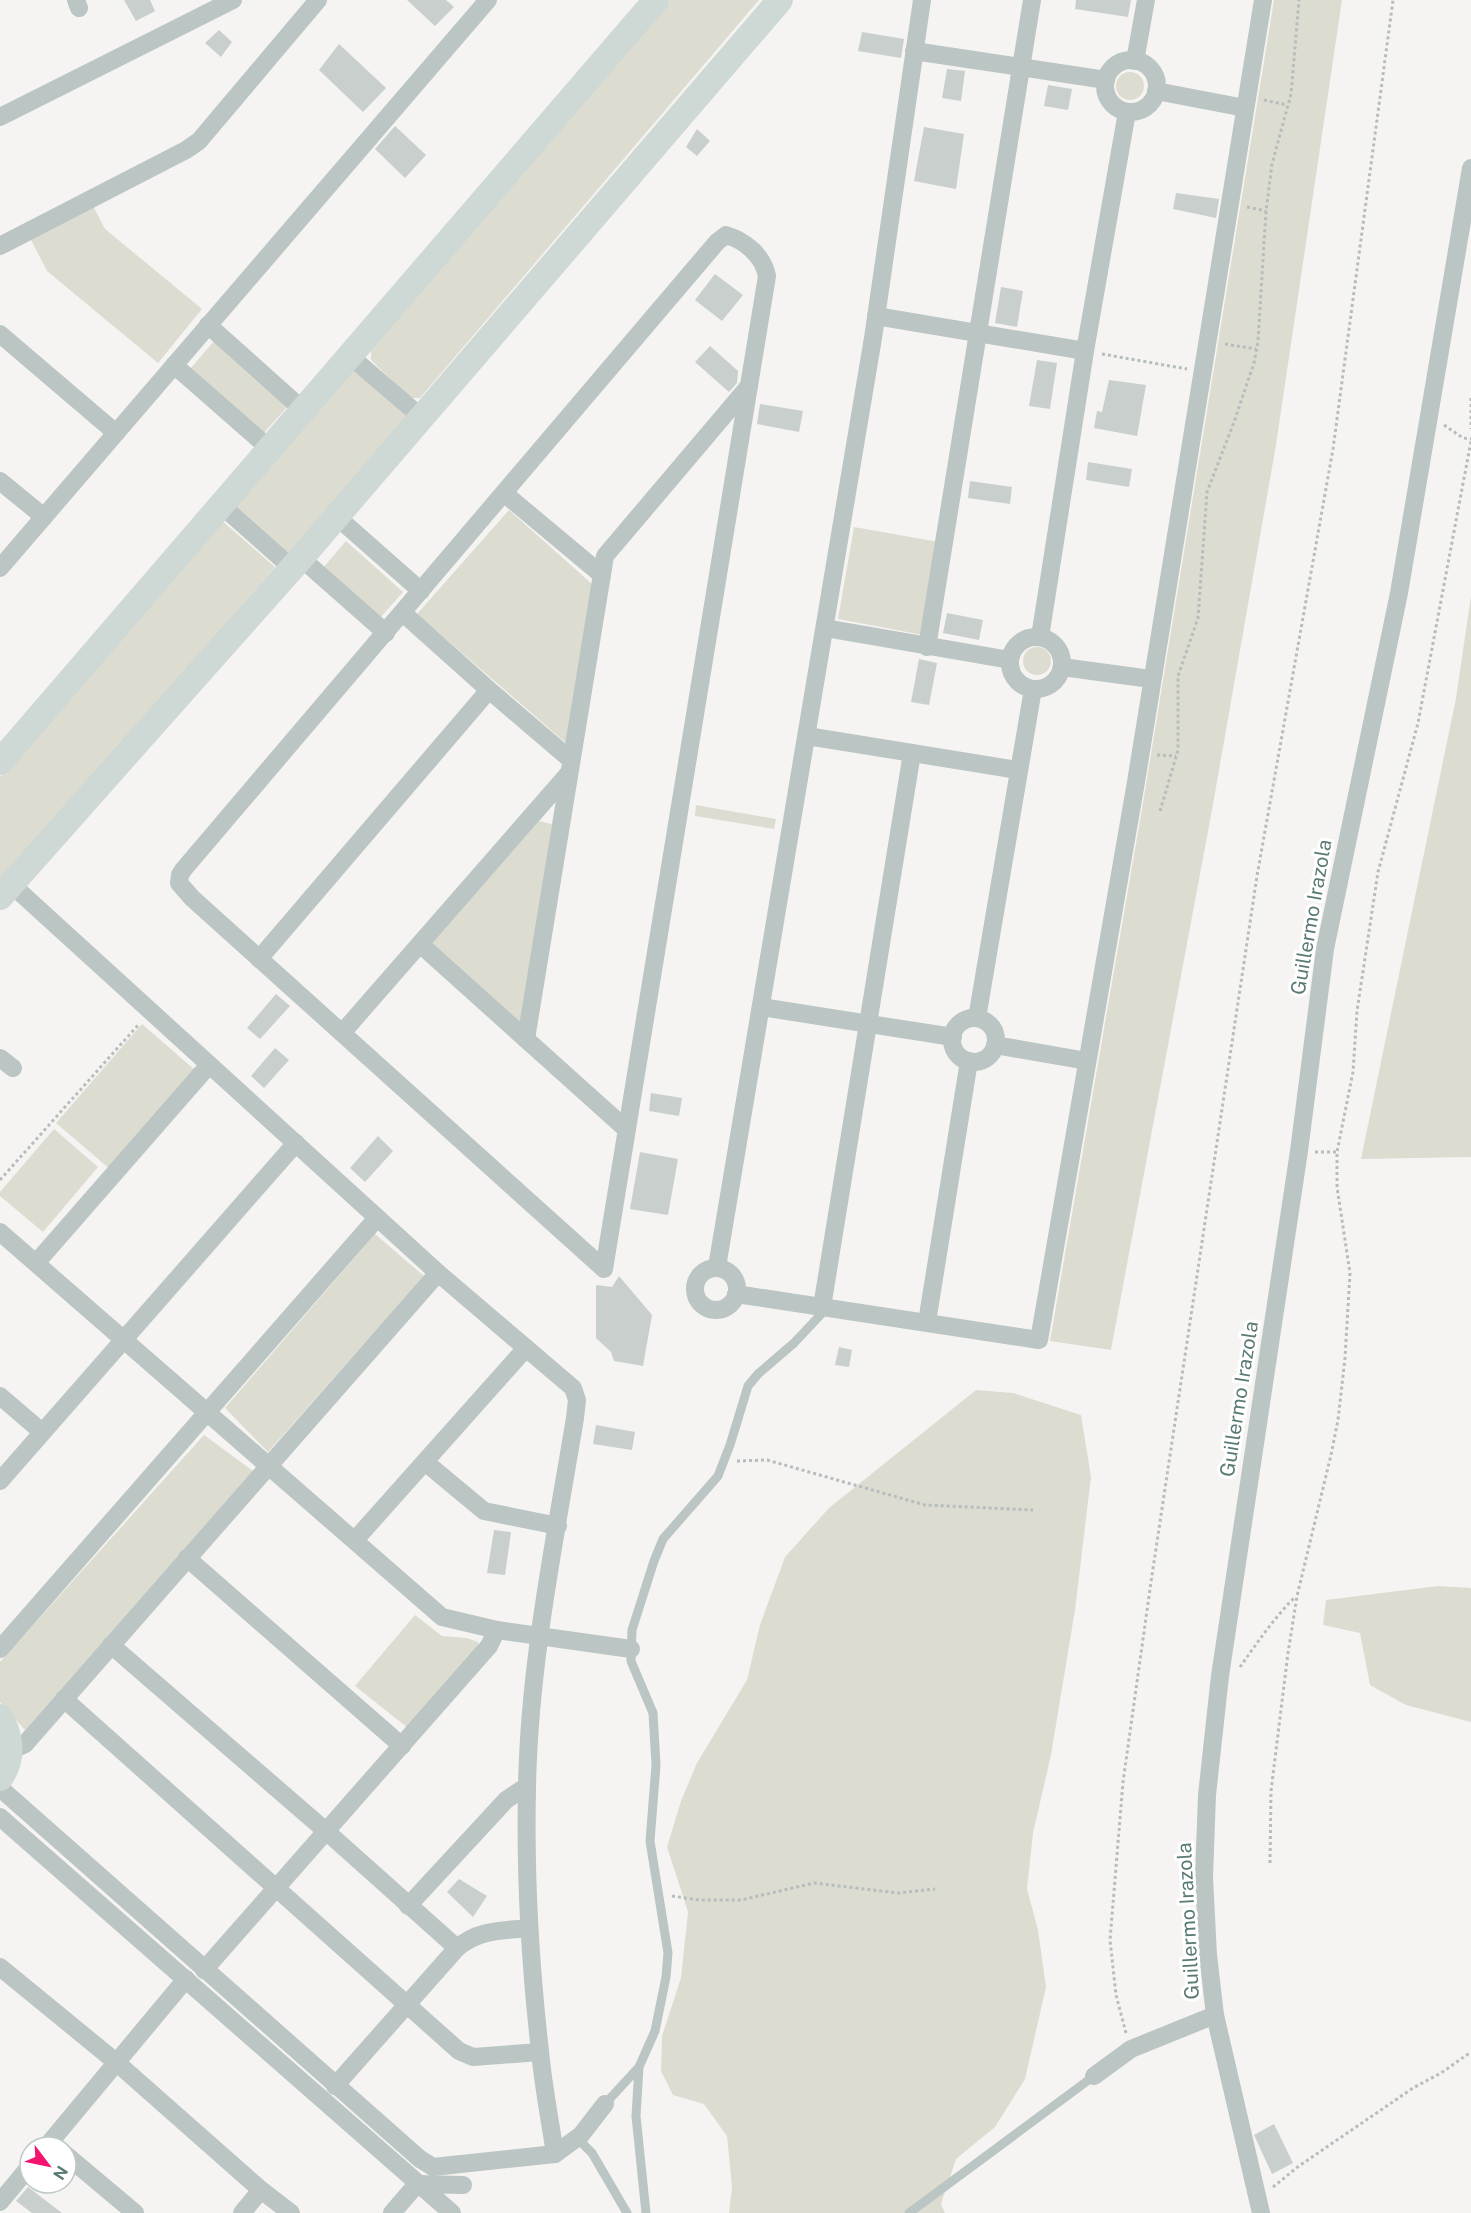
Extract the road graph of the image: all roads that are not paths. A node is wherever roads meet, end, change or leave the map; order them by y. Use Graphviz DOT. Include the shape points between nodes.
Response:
graph roads {
  1 [pos="233,0"];
  2 [pos="318,0"];
  3 [pos="488,0"];
  4 [pos="656,0"];
  5 [pos="780,0"];
  6 [pos="922,0"];
  7 [pos="1032,0"];
  8 [pos="1146,0"];
  9 [pos="1263,0"];
  10 [pos="914,51"];
  11 [pos="1135,61"];
  12 [pos="1020,66"];
  13 [pos="1106,80"];
  14 [pos="1156,91"];
  15 [pos="1251,104"];
  16 [pos="1128,112"];
  17 [pos="0,117"];
  18 [pos="1471,168"];
  19 [pos="0,246"];
  20 [pos="876,316"];
  21 [pos="208,326"];
  22 [pos="978,333"];
  23 [pos="0,334"];
  24 [pos="1085,351"];
  25 [pos="350,356"];
  26 [pos="174,365"];
  27 [pos="749,386"];
  28 [pos="303,410"];
  29 [pos="421,417"];
  30 [pos="116,433"];
  31 [pos="270,449"];
  32 [pos="0,481"];
  33 [pos="505,494"];
  34 [pos="221,505"];
  35 [pos="336,516"];
  36 [pos="44,517"];
  37 [pos="296,563"];
  38 [pos="0,568"];
  39 [pos="602,575"];
  40 [pos="422,591"];
  41 [pos="403,613"];
  42 [pos="825,628"];
  43 [pos="386,633"];
  44 [pos="1040,637"];
  45 [pos="927,646"];
  46 [pos="1010,660"];
  47 [pos="1062,667"];
  48 [pos="1151,679"];
  49 [pos="1033,688"];
  50 [pos="489,690"];
  51 [pos="807,736"];
  52 [pos="912,753"];
  53 [pos="0,762"];
  54 [pos="570,766"];
  55 [pos="1018,770"];
  56 [pos="5,891"];
  57 [pos="420,944"];
  58 [pos="259,959"];
  59 [pos="761,1007"];
  60 [pos="977,1018"];
  61 [pos="867,1024"];
  62 [pos="342,1034"];
  63 [pos="953,1037"];
  64 [pos="526,1039"];
  65 [pos="995,1045"];
  66 [pos="969,1061"];
  67 [pos="1087,1061"];
  68 [pos="209,1065"];
  69 [pos="626,1129"];
  70 [pos="296,1143"];
  71 [pos="377,1218"];
  72 [pos="0,1232"];
  73 [pos="36,1263"];
  74 [pos="717,1268"];
  75 [pos="438,1273"];
  76 [pos="736,1293"];
  77 [pos="824,1308"];
  78 [pos="927,1322"];
  79 [pos="124,1339"];
  80 [pos="526,1348"];
  81 [pos="0,1396"];
  82 [pos="208,1412"];
  83 [pos="42,1432"];
  84 [pos="425,1462"];
  85 [pos="269,1465"];
  86 [pos="0,1481"];
  87 [pos="558,1526"];
  88 [pos="355,1540"];
  89 [pos="187,1558"];
  90 [pos="497,1630"];
  91 [pos="540,1635"];
  92 [pos="111,1645"];
  93 [pos="630,1649"];
  94 [pos="0,1650"];
  95 [pos="64,1699"];
  96 [pos="0,1717"];
  97 [pos="402,1746"];
  98 [pos="10,1751"];
  99 [pos="0,1778"];
  100 [pos="527,1786"];
  101 [pos="0,1788"];
  102 [pos="0,1817"];
  103 [pos="327,1832"];
  104 [pos="276,1890"];
  105 [pos="408,1906"];
  106 [pos="529,1928"];
  107 [pos="457,1948"];
  108 [pos="204,1970"];
  109 [pos="3,1976"];
  110 [pos="186,1979"];
  111 [pos="406,2006"];
  112 [pos="1215,2015"];
  113 [pos="540,2052"];
  114 [pos="116,2062"];
  115 [pos="639,2067"];
  116 [pos="1094,2076"];
  117 [pos="335,2086"];
  118 [pos="605,2104"];
  119 [pos="59,2135"];
  120 [pos="576,2138"];
  121 [pos="555,2154"];
  122 [pos="78,2165"];
  123 [pos="18,2180"];
  124 [pos="417,2184"];
  125 [pos="463,2185"];
  126 [pos="261,2190"];
  127 [pos="0,2202"];
  128 [pos="1259,2206"];
  129 [pos="135,2213"];
  130 [pos="242,2213"];
  131 [pos="291,2213"];
  132 [pos="392,2213"];
  133 [pos="452,2213"];
  134 [pos="627,2213"];
  135 [pos="646,2213"];
  136 [pos="909,2213"];
  1 -- 17 [label="street"];
  2 -- 19 [label="street" via="199,141"];
  3 -- 21 [label="street"];
  4 -- 25 [label="street"];
  5 -- 29 [label="street"];
  6 -- 10 [label="street"];
  7 -- 12 [label="street"];
  8 -- 11 [label="street"];
  9 -- 15 [label="street"];
  10 -- 12 [label="street"];
  10 -- 20 [label="street"];
  11 -- 13 [label="street" via="1116,65"];
  11 -- 14 [label="street" via="1153,72"];
  12 -- 13 [label="street"];
  12 -- 22 [label="street"];
  13 -- 16 [label="street" via="1107,97 1119,110"];
  14 -- 15 [label="street"];
  14 -- 16 [label="street" via="1145,108"];
  15 -- 48 [label="street" via="1201,371"];
  16 -- 24 [label="street"];
  18 -- 112 [label="street, Guillermo Irazola" via="1400,593 1325,949 1298,1163 1220,1676 1207,1795 1204,1876"];
  20 -- 22 [label="street"];
  20 -- 42 [label="street"];
  21 -- 26 [label="street"];
  21 -- 28 [label="street"];
  22 -- 24 [label="street"];
  22 -- 45 [label="street"];
  23 -- 30 [label="street"];
  24 -- 44 [label="street"];
  25 -- 28 [label="street"];
  25 -- 29 [label="street"];
  26 -- 30 [label="street"];
  26 -- 31 [label="street"];
  27 -- 33 [label="street" via="767,276 765,263 756,253 726,235"];
  27 -- 39 [label="street" via="605,556"];
  27 -- 69 [label="street"];
  28 -- 31 [label="street"];
  29 -- 35 [label="street"];
  30 -- 36 [label="street"];
  31 -- 34 [label="street"];
  32 -- 36 [label="street"];
  33 -- 39 [label="street"];
  33 -- 40 [label="street"];
  34 -- 37 [label="street"];
  34 -- 53 [label="street"];
  35 -- 37 [label="street"];
  35 -- 40 [label="street"];
  36 -- 38 [label="street"];
  37 -- 43 [label="street"];
  37 -- 56 [label="street"];
  39 -- 54 [label="street"];
  40 -- 41 [label="street"];
  41 -- 43 [label="street"];
  41 -- 50 [label="street"];
  42 -- 45 [label="street"];
  42 -- 51 [label="street"];
  43 -- 58 [label="street" via="180,875 178,883 184,891"];
  44 -- 46 [label="street" via="1021,641"];
  44 -- 47 [label="street" via="1058,648"];
  45 -- 46 [label="street"];
  46 -- 49 [label="street" via="1017,681"];
  47 -- 48 [label="street"];
  47 -- 49 [label="street" via="1050,685"];
  48 -- 67 [label="street"];
  49 -- 55 [label="street"];
  50 -- 54 [label="street"];
  50 -- 58 [label="street"];
  51 -- 52 [label="street"];
  51 -- 59 [label="street"];
  52 -- 55 [label="street"];
  52 -- 61 [label="street"];
  54 -- 57 [label="street"];
  54 -- 64 [label="street"];
  55 -- 60 [label="street"];
  56 -- 68 [label="street"];
  57 -- 62 [label="street"];
  57 -- 64 [label="street"];
  58 -- 62 [label="street"];
  59 -- 61 [label="street"];
  59 -- 74 [label="street"];
  60 -- 63 [label="street" via="961,1022"];
  60 -- 65 [label="street" via="992,1027"];
  61 -- 63 [label="street"];
  61 -- 77 [label="street"];
  62 -- 69 [label="street" via="604,1269"];
  63 -- 66 [label="street" via="954,1049"];
  64 -- 69 [label="street"];
  65 -- 66 [label="street" via="986,1058"];
  65 -- 67 [label="street"];
  66 -- 78 [label="street"];
  67 -- 78 [label="street" via="1039,1340"];
  68 -- 70 [label="street"];
  68 -- 73 [label="street"];
  70 -- 71 [label="street"];
  70 -- 79 [label="street"];
  71 -- 75 [label="street"];
  71 -- 82 [label="street"];
  72 -- 73 [label="street"];
  73 -- 79 [label="street"];
  74 -- 76 [label="street" via="734,1278"];
  74 -- 76 [label="street" via="705,1271 695,1282 699,1303 719,1310 731,1303"];
  75 -- 80 [label="street"];
  75 -- 85 [label="street"];
  76 -- 77 [label="street"];
  77 -- 78 [label="street"];
  77 -- 93 [label="lane" via="794,1343 747,1386 718,1476 663,1539 632,1630"];
  79 -- 82 [label="street"];
  79 -- 83 [label="street"];
  80 -- 84 [label="street"];
  80 -- 87 [label="street" via="573,1388 577,1400"];
  81 -- 83 [label="street"];
  82 -- 85 [label="street"];
  82 -- 94 [label="street"];
  83 -- 86 [label="street"];
  84 -- 87 [label="street" via="483,1511"];
  84 -- 88 [label="street"];
  85 -- 88 [label="street"];
  85 -- 89 [label="street"];
  87 -- 91 [label="street"];
  88 -- 90 [label="street" via="442,1617"];
  89 -- 92 [label="street"];
  89 -- 97 [label="street"];
  90 -- 91 [label="street"];
  90 -- 97 [label="street" via="489,1646"];
  91 -- 93 [label="street"];
  91 -- 100 [label="street"];
  92 -- 95 [label="street"];
  92 -- 103 [label="street"];
  93 -- 115 [label="lane" via="631,1661 653,1713 656,1765 650,1841 668,1953 655,2031"];
  95 -- 98 [label="street" via="25,1744"];
  95 -- 104 [label="street"];
  96 -- 98 [label="street"];
  97 -- 103 [label="street"];
  98 -- 99 [label="street"];
  100 -- 105 [label="street" via="506,1800"];
  100 -- 106 [label="street"];
  101 -- 108 [label="street"];
  102 -- 110 [label="street"];
  103 -- 104 [label="street"];
  103 -- 105 [label="street"];
  104 -- 108 [label="street"];
  104 -- 111 [label="street"];
  105 -- 107 [label="street"];
  106 -- 107 [label="street" via="480,1934"];
  106 -- 113 [label="street"];
  107 -- 111 [label="street"];
  108 -- 117 [label="street"];
  109 -- 114 [label="street"];
  110 -- 114 [label="street"];
  110 -- 124 [label="street"];
  111 -- 113 [label="street" via="459,2051 473,2056"];
  111 -- 117 [label="street"];
  112 -- 116 [label="street" via="1131,2049"];
  112 -- 128 [label="street, Guillermo Irazola"];
  113 -- 121 [label="street"];
  114 -- 119 [label="street"];
  114 -- 126 [label="street"];
  115 -- 118 [label="lane"];
  115 -- 135 [label="lane" via="636,2116"];
  116 -- 136 [label="lane"];
  117 -- 121 [label="street" via="433,2167"];
  118 -- 120 [label="street"];
  120 -- 121 [label="street"];
  120 -- 134 [label="lane" via="592,2153"];
  122 -- 129 [label="street"];
  123 -- 127 [label="street"];
  124 -- 125 [label="street"];
  124 -- 132 [label="street"];
  124 -- 133 [label="street"];
  126 -- 130 [label="street"];
  126 -- 131 [label="street"];
}
